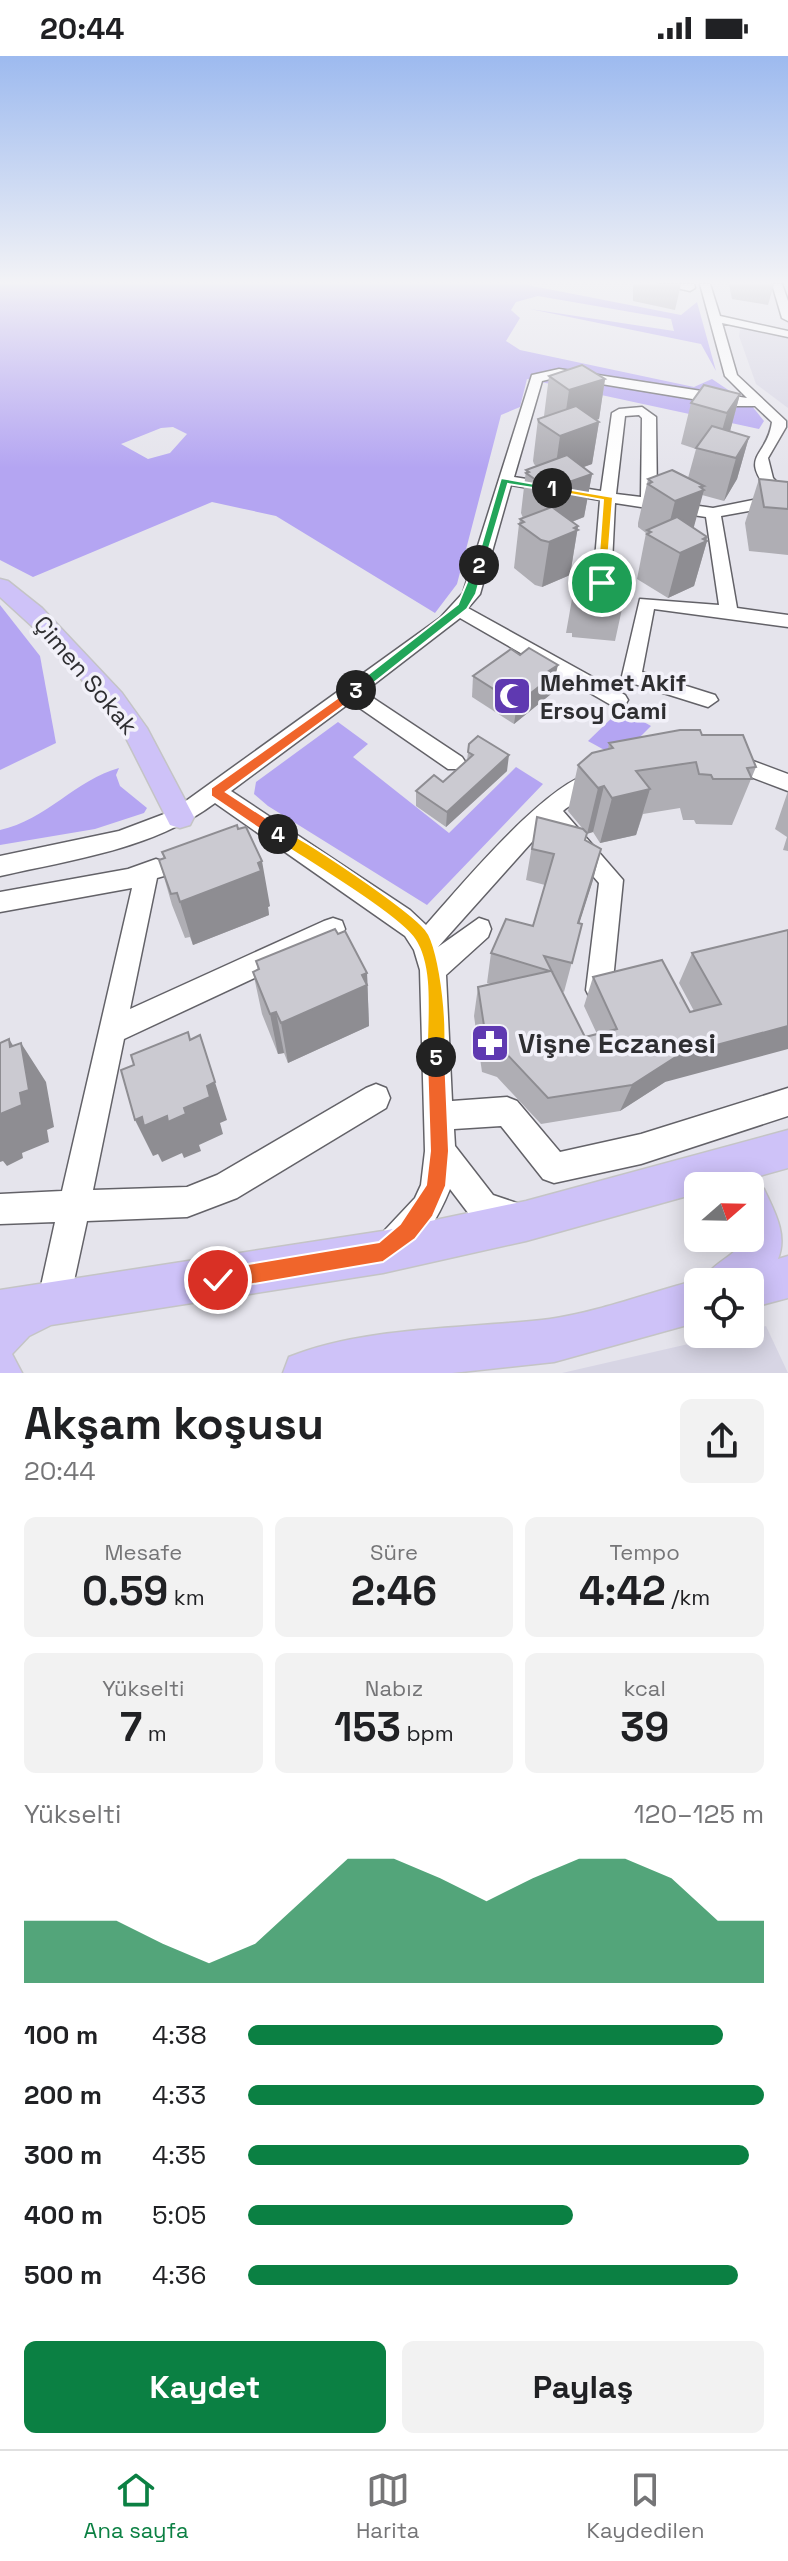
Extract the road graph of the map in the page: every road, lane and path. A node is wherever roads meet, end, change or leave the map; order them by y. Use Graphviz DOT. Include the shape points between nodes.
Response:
graph roads {
  1 [pos="722,345"];
  2 [pos="763,400"];
  3 [pos="505,480"];
  4 [pos="608,497"];
  5 [pos="786,500"];
  6 [pos="649,504"];
  7 [pos="713,513"];
  8 [pos="602,583"];
  9 [pos="0,586"];
  10 [pos="459,610"];
  11 [pos="729,612"];
  12 [pos="788,621"];
  13 [pos="352,693"];
  14 [pos="618,700"];
  15 [pos="708,700"];
  16 [pos="701,758"];
  17 [pos="455,763"];
  18 [pos="612,776"];
  19 [pos="788,783"];
  20 [pos="216,792"];
  21 [pos="550,800"];
  22 [pos="180,817"];
  23 [pos="183,854"];
  24 [pos="0,866"];
  25 [pos="147,872"];
  26 [pos="0,902"];
  27 [pos="333,929"];
  28 [pos="479,929"];
  29 [pos="422,937"];
  30 [pos="433,970"];
  31 [pos="599,990"];
  32 [pos="112,1031"];
  33 [pos="376,1098"];
  34 [pos="788,1102"];
  35 [pos="438,1116"];
  36 [pos="788,1149"];
  37 [pos="440,1151"];
  38 [pos="733,1172"];
  39 [pos="684,1187"];
  40 [pos="74,1205"];
  41 [pos="0,1209"];
  42 [pos="526,1221"];
  43 [pos="383,1252"];
  44 [pos="761,1252"];
  45 [pos="746,1268"];
  46 [pos="788,1277"];
  47 [pos="764,1283"];
  48 [pos="684,1303"];
  49 [pos="53,1304"];
  50 [pos="0,1312"];
  51 [pos="0,1337"];
  52 [pos="367,1366"];
  53 [pos="305,1373"];
  1 -- 2 [label="street" via="731,376"];
  2 -- 3 [label="street" via="735,402 548,374 536,378"];
  2 -- 5 [label="street" via="780,424 763,449 763,472"];
  3 -- 4 [label="street"];
  3 -- 10 [label="street" via="471,594"];
  4 -- 6 [label="street"];
  4 -- 6 [label="street" via="619,413 642,411 649,417"];
  4 -- 8 [label="street"];
  5 -- 7 [label="street"];
  6 -- 7 [label="street"];
  7 -- 11 [label="street"];
  9 -- 22 [label="main road, Çimen Sokak" via="37,616 122,712"];
  10 -- 13 [label="street"];
  10 -- 14 [label="street"];
  11 -- 12 [label="street"];
  11 -- 15 [label="street" via="646,603 632,676"];
  13 -- 17 [label="street"];
  13 -- 20 [label="street"];
  16 -- 19 [label="street" via="715,755"];
  18 -- 21 [label="street" via="583,781"];
  20 -- 22 [label="street"];
  20 -- 29 [label="street"];
  21 -- 29 [label="street"];
  21 -- 31 [label="street" via="611,880"];
  22 -- 24 [label="street" via="143,834"];
  23 -- 25 [label="street"];
  25 -- 26 [label="street"];
  25 -- 32 [label="street"];
  27 -- 32 [label="street"];
  28 -- 30 [label="street"];
  29 -- 30 [label="street"];
  30 -- 35 [label="street"];
  32 -- 40 [label="street"];
  33 -- 40 [label="street" via="226,1187 187,1202"];
  34 -- 35 [label="street" via="641,1149 554,1168 507,1111"];
  35 -- 37 [label="street"];
  36 -- 38 [label="main road"];
  37 -- 42 [label="street" via="483,1207"];
  37 -- 43 [label="street" via="436,1186 426,1209"];
  39 -- 42 [label="main road"];
  40 -- 41 [label="street"];
  40 -- 49 [label="street"];
  42 -- 43 [label="main road"];
  43 -- 49 [label="main road"];
  44 -- 45 [label="main road"];
  46 -- 47 [label="main road"];
  48 -- 52 [label="main road" via="554,1340"];
  49 -- 50 [label="main road"];
  49 -- 51 [label="main road" via="15,1319"];
  52 -- 53 [label="main road"];
}
